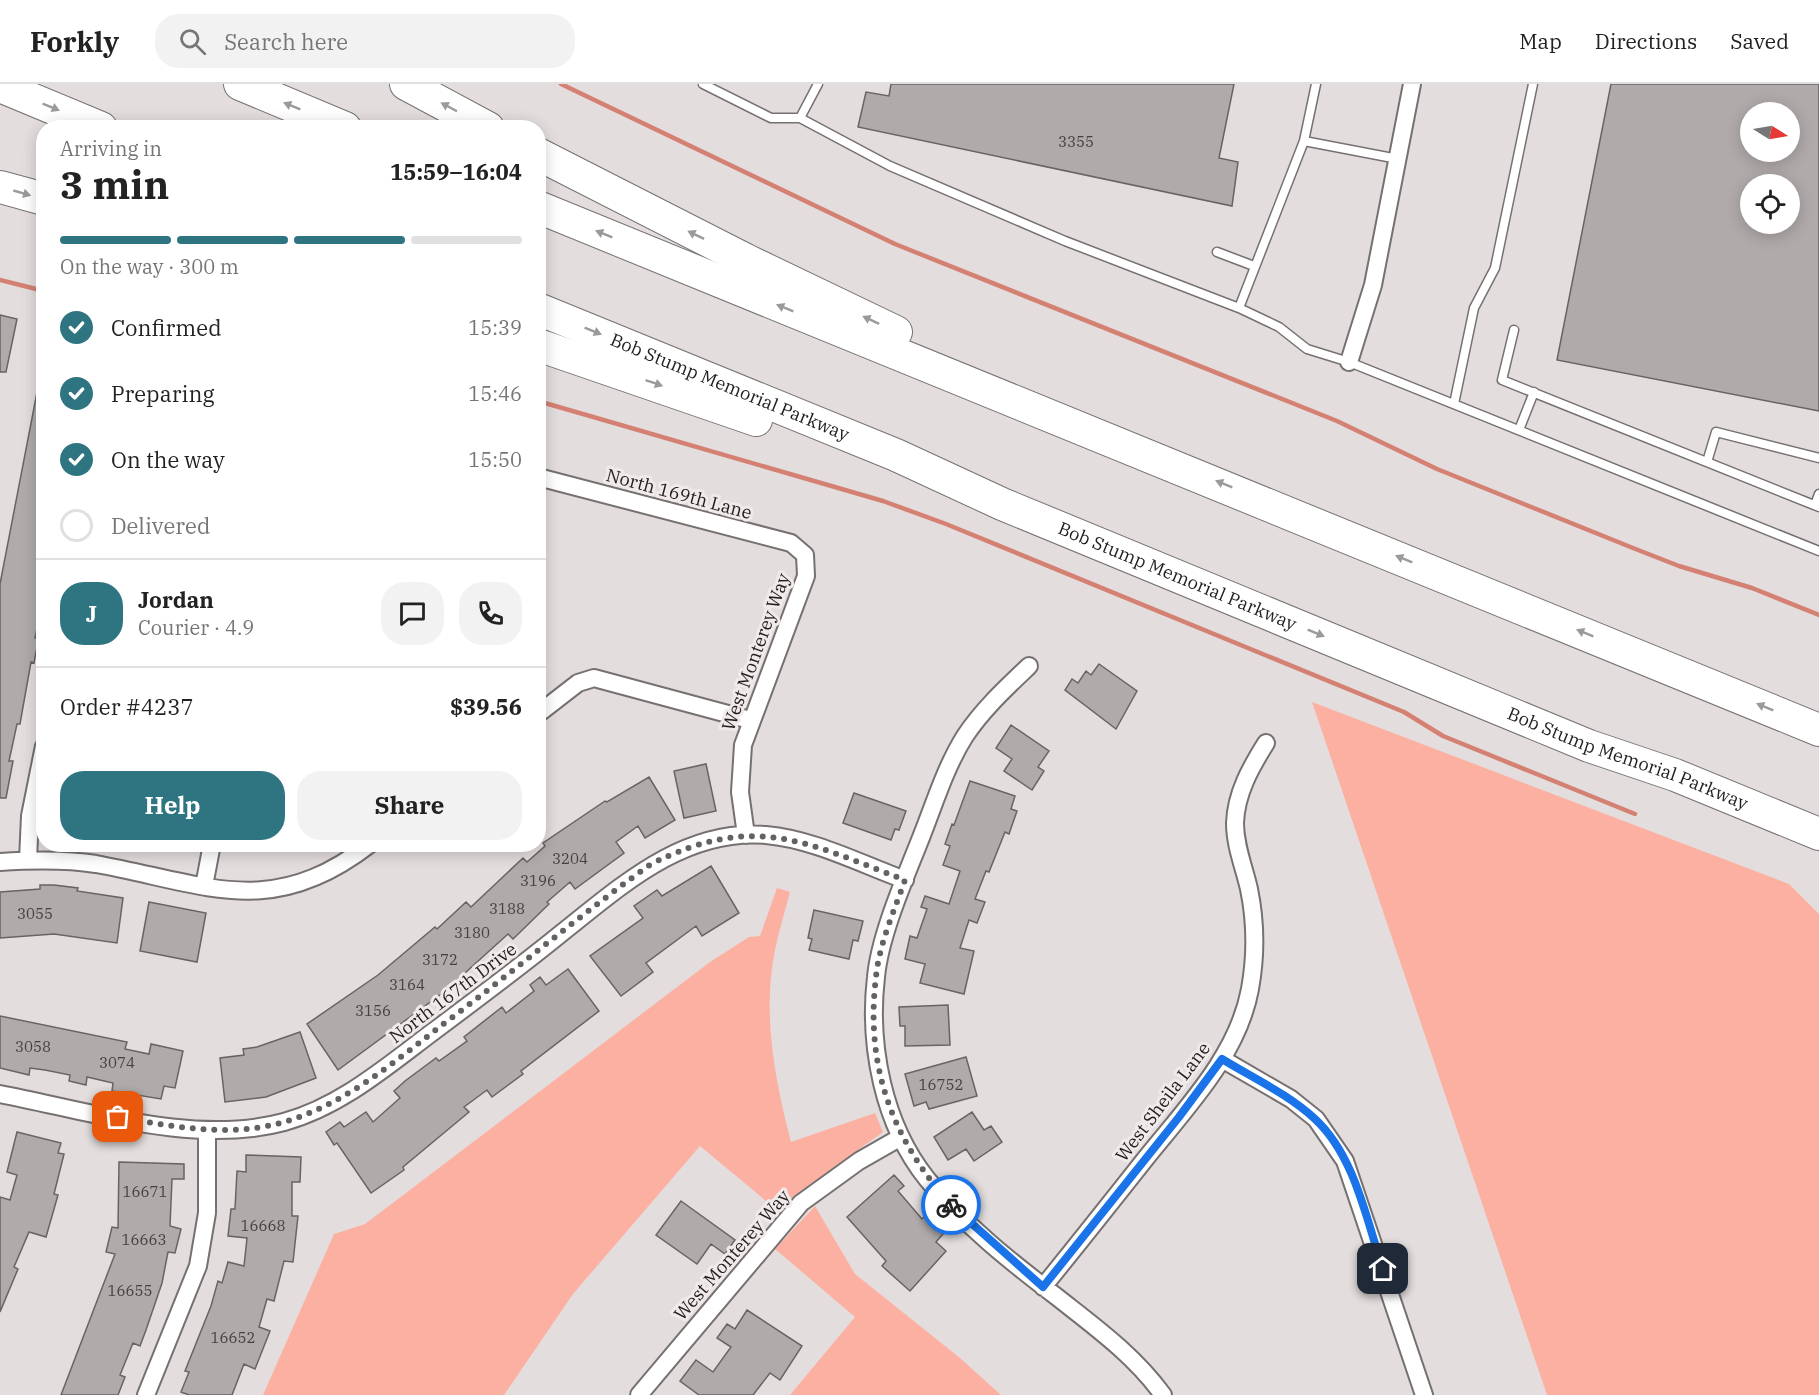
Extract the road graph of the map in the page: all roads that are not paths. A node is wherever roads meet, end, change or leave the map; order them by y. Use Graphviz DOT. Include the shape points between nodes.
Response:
graph roads {
  1 [pos="240,84"];
  2 [pos="406,84"];
  3 [pos="703,84"];
  4 [pos="818,84"];
  5 [pos="1316,84"];
  6 [pos="1412,84"];
  7 [pos="1533,84"];
  8 [pos="0,86"];
  9 [pos="800,118"];
  10 [pos="83,120"];
  11 [pos="326,120"];
  12 [pos="473,120"];
  13 [pos="1304,141"];
  14 [pos="546,158"];
  15 [pos="1398,159"];
  16 [pos="0,186"];
  17 [pos="36,197"];
  18 [pos="546,210"];
  19 [pos="1217,252"];
  20 [pos="1254,266"];
  21 [pos="1239,308"];
  22 [pos="546,312"];
  23 [pos="1514,330"];
  24 [pos="546,348"];
  25 [pos="1349,362"];
  26 [pos="1534,392"];
  27 [pos="1454,404"];
  28 [pos="1519,430"];
  29 [pos="1819,458"];
  30 [pos="1707,462"];
  31 [pos="1190,470"];
  32 [pos="546,479"];
  33 [pos="1819,494"];
  34 [pos="990,498"];
  35 [pos="1817,506"];
  36 [pos="1819,551"];
  37 [pos="804,555"];
  38 [pos="1029,666"];
  39 [pos="546,708"];
  40 [pos="750,720"];
  41 [pos="1819,730"];
  42 [pos="1266,743"];
  43 [pos="1589,746"];
  44 [pos="36,788"];
  45 [pos="1819,834"];
  46 [pos="746,835"];
  47 [pos="210,852"];
  48 [pos="360,852"];
  49 [pos="1819,853"];
  50 [pos="28,860"];
  51 [pos="0,862"];
  52 [pos="905,880"];
  53 [pos="204,886"];
  54 [pos="1222,1059"];
  55 [pos="0,1094"];
  56 [pos="207,1130"];
  57 [pos="900,1137"];
  58 [pos="1043,1287"];
  59 [pos="146,1395"];
  60 [pos="639,1395"];
  61 [pos="1163,1395"];
  62 [pos="1424,1395"];
  11 -- 1 [label="highway, one-way"];
  12 -- 2 [label="highway, one-way"];
  3 -- 9 [label="lane" via="771,118"];
  4 -- 9 [label="lane"];
  5 -- 13 [label="lane"];
  6 -- 15 [label="street"];
  7 -- 27 [label="lane" via="1496,268 1473,308"];
  8 -- 10 [label="highway, one-way"];
  9 -- 21 [label="lane" via="890,166 1065,241"];
  13 -- 15 [label="lane"];
  13 -- 20 [label="lane"];
  31 -- 14 [label="highway, one-way" via="1080,412 818,295"];
  15 -- 25 [label="street" via="1373,285"];
  16 -- 17 [label="highway, one-way"];
  31 -- 18 [label="highway, one-way" via="1076,428"];
  19 -- 20 [label="lane"];
  20 -- 21 [label="lane"];
  21 -- 25 [label="lane" via="1279,327 1307,349"];
  22 -- 34 [label="highway, Bob Stump Memorial Parkway, one-way" via="896,455"];
  23 -- 26 [label="lane" via="1502,380"];
  24 -- 34 [label="highway, one-way" via="720,406 891,471"];
  25 -- 27 [label="lane"];
  26 -- 28 [label="lane"];
  26 -- 30 [label="lane"];
  27 -- 28 [label="lane"];
  28 -- 36 [label="lane"];
  29 -- 30 [label="lane" via="1716,432"];
  30 -- 35 [label="lane"];
  41 -- 31 [label="highway, one-way"];
  32 -- 37 [label="street, North 169th Lane" via="791,543"];
  33 -- 35 [label="lane"];
  34 -- 43 [label="highway, Bob Stump Memorial Parkway, one-way"];
  37 -- 40 [label="street, West Monterey Way" via="806,576"];
  38 -- 52 [label="street" via="986,707 964,737"];
  39 -- 40 [label="street" via="578,683 594,678"];
  40 -- 46 [label="street, West Monterey Way" via="740,776"];
  42 -- 54 [label="street, West Sheila Lane" via="1249,770 1239,799 1236,831 1254,919 1254,957 1250,991"];
  43 -- 45 [label="highway, Bob Stump Memorial Parkway"];
  43 -- 49 [label="highway" via="1671,792"];
  44 -- 50 [label="street" via="28,830"];
  46 -- 52 [label="street, North 167th Drive" via="801,842"];
  46 -- 56 [label="street, North 167th Drive" via="695,845 651,864 401,1056 321,1108 262,1127"];
  47 -- 53 [label="street"];
  48 -- 53 [label="street" via="340,867 294,886 248,892"];
  50 -- 51 [label="street"];
  50 -- 53 [label="street" via="95,864"];
  52 -- 57 [label="street" via="876,976 874,1033 883,1089"];
  54 -- 58 [label="street, West Sheila Lane"];
  54 -- 62 [label="street" via="1291,1099 1316,1119 1345,1161"];
  55 -- 56 [label="street, North 167th Drive"];
  56 -- 59 [label="street" via="207,1213 198,1266"];
  57 -- 58 [label="street" via="926,1177 958,1214"];
  57 -- 60 [label="street, West Monterey Way" via="801,1203"];
  58 -- 61 [label="street" via="1122,1348"];
}
